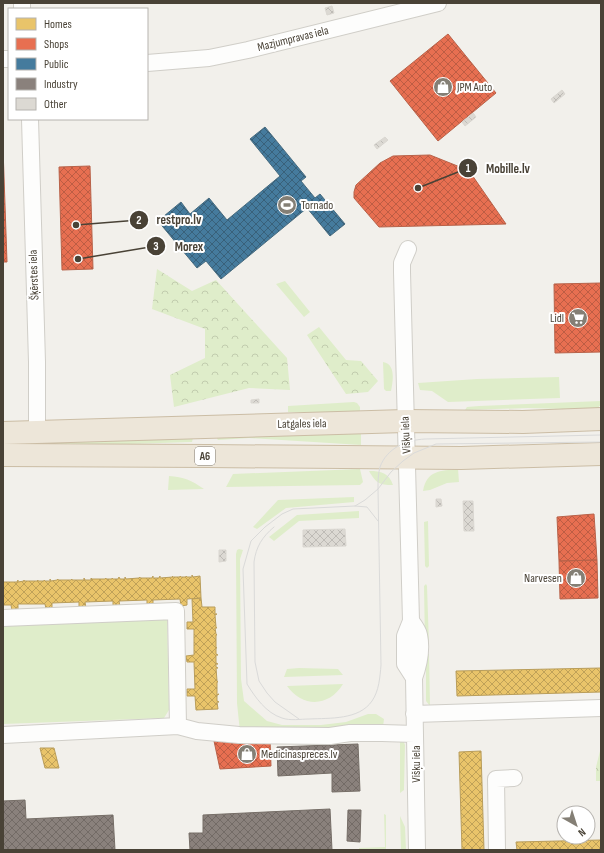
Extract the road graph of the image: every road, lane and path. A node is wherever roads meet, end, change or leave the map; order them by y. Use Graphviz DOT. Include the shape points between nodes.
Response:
graph roads {
  1 [pos="438,3"];
  2 [pos="148,63"];
  3 [pos="30,120"];
  4 [pos="408,249"];
  5 [pos="601,419"];
  6 [pos="406,421"];
  7 [pos="3,432"];
  8 [pos="37,432"];
  9 [pos="601,454"];
  10 [pos="3,455"];
  11 [pos="408,458"];
  12 [pos="3,618"];
  13 [pos="601,708"];
  14 [pos="414,714"];
  15 [pos="178,726"];
  16 [pos="415,734"];
  17 [pos="3,735"];
  18 [pos="514,778"];
  19 [pos="417,850"];
  20 [pos="497,850"];
  1 -- 2 [label="street, Mazjumpravas iela" via="248,50 209,58"];
  3 -- 8 [label="street, Šķērstes iela"];
  4 -- 6 [label="street, Višķu iela" via="402,263"];
  5 -- 6 [label="highway, Latgales iela" via="523,422"];
  6 -- 8 [label="highway, Latgales iela"];
  6 -- 11 [label="street, Višķu iela"];
  7 -- 8 [label="highway, Latgales iela"];
  9 -- 11 [label="highway, A6"];
  10 -- 11 [label="highway, A6"];
  11 -- 14 [label="street, Višķu iela" via="411,621 419,634 420,650 420,662 414,678"];
  12 -- 15 [label="street" via="176,610"];
  13 -- 14 [label="street"];
  14 -- 16 [label="street, Višķu iela"];
  15 -- 16 [label="street" via="239,735"];
  15 -- 17 [label="street"];
  16 -- 19 [label="street, Višķu iela"];
  18 -- 20 [label="street" via="496,779"];
}
